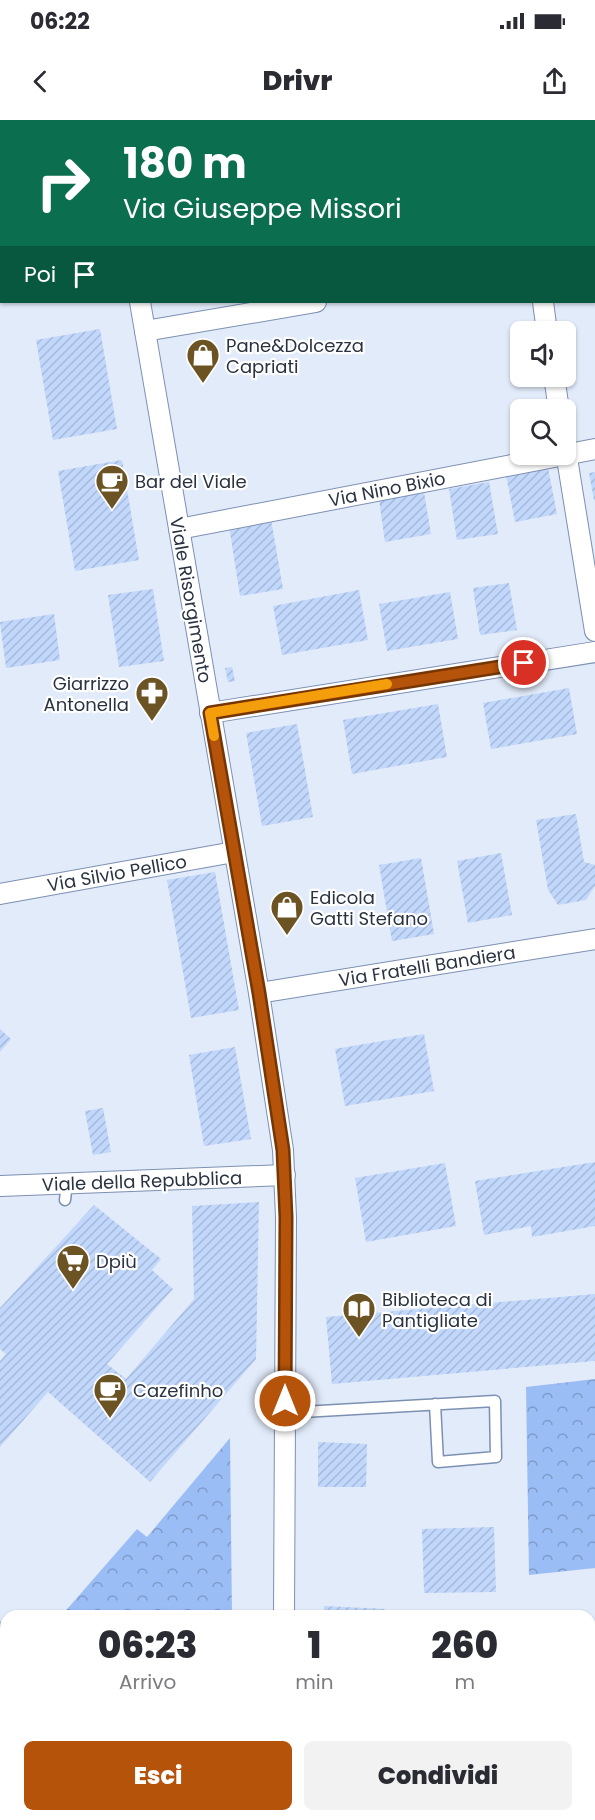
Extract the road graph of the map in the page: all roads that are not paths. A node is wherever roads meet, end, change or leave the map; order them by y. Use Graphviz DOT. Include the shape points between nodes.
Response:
graph roads {
  1 [pos="140,303"];
  2 [pos="310,303"];
  3 [pos="543,303"];
  4 [pos="546,321"];
  5 [pos="145,331"];
  6 [pos="595,449"];
  7 [pos="576,452"];
  8 [pos="510,464"];
  9 [pos="568,465"];
  10 [pos="178,529"];
  11 [pos="595,631"];
  12 [pos="595,652"];
  13 [pos="210,713"];
  14 [pos="234,852"];
  15 [pos="0,894"];
  16 [pos="595,939"];
  17 [pos="259,993"];
  18 [pos="285,1175"];
  19 [pos="0,1186"];
  20 [pos="435,1404"];
  21 [pos="285,1413"];
  22 [pos="284,1610"];
  1 -- 5 [label="street, Viale Risorgimento"];
  2 -- 5 [label="street"];
  3 -- 4 [label="street"];
  5 -- 10 [label="street, Viale Risorgimento"];
  6 -- 7 [label="street, Via Nino Bixio"];
  8 -- 10 [label="street, Via Nino Bixio"];
  9 -- 11 [label="street"];
  10 -- 13 [label="street, Viale Risorgimento"];
  12 -- 13 [label="street"];
  13 -- 14 [label="street, Viale Risorgimento"];
  14 -- 15 [label="street, Via Silvio Pellico"];
  14 -- 17 [label="street, Viale Risorgimento"];
  16 -- 17 [label="street, Via Fratelli Bandiera"];
  17 -- 18 [label="street, Viale Risorgimento"];
  18 -- 19 [label="street, Viale della Repubblica" via="66,1192"];
  18 -- 21 [label="street, Viale Risorgimento"];
  20 -- 20 [label="lane" via="495,1401 496,1457 438,1462"];
  20 -- 21 [label="lane"];
  21 -- 22 [label="street, Viale Risorgimento"];
}
